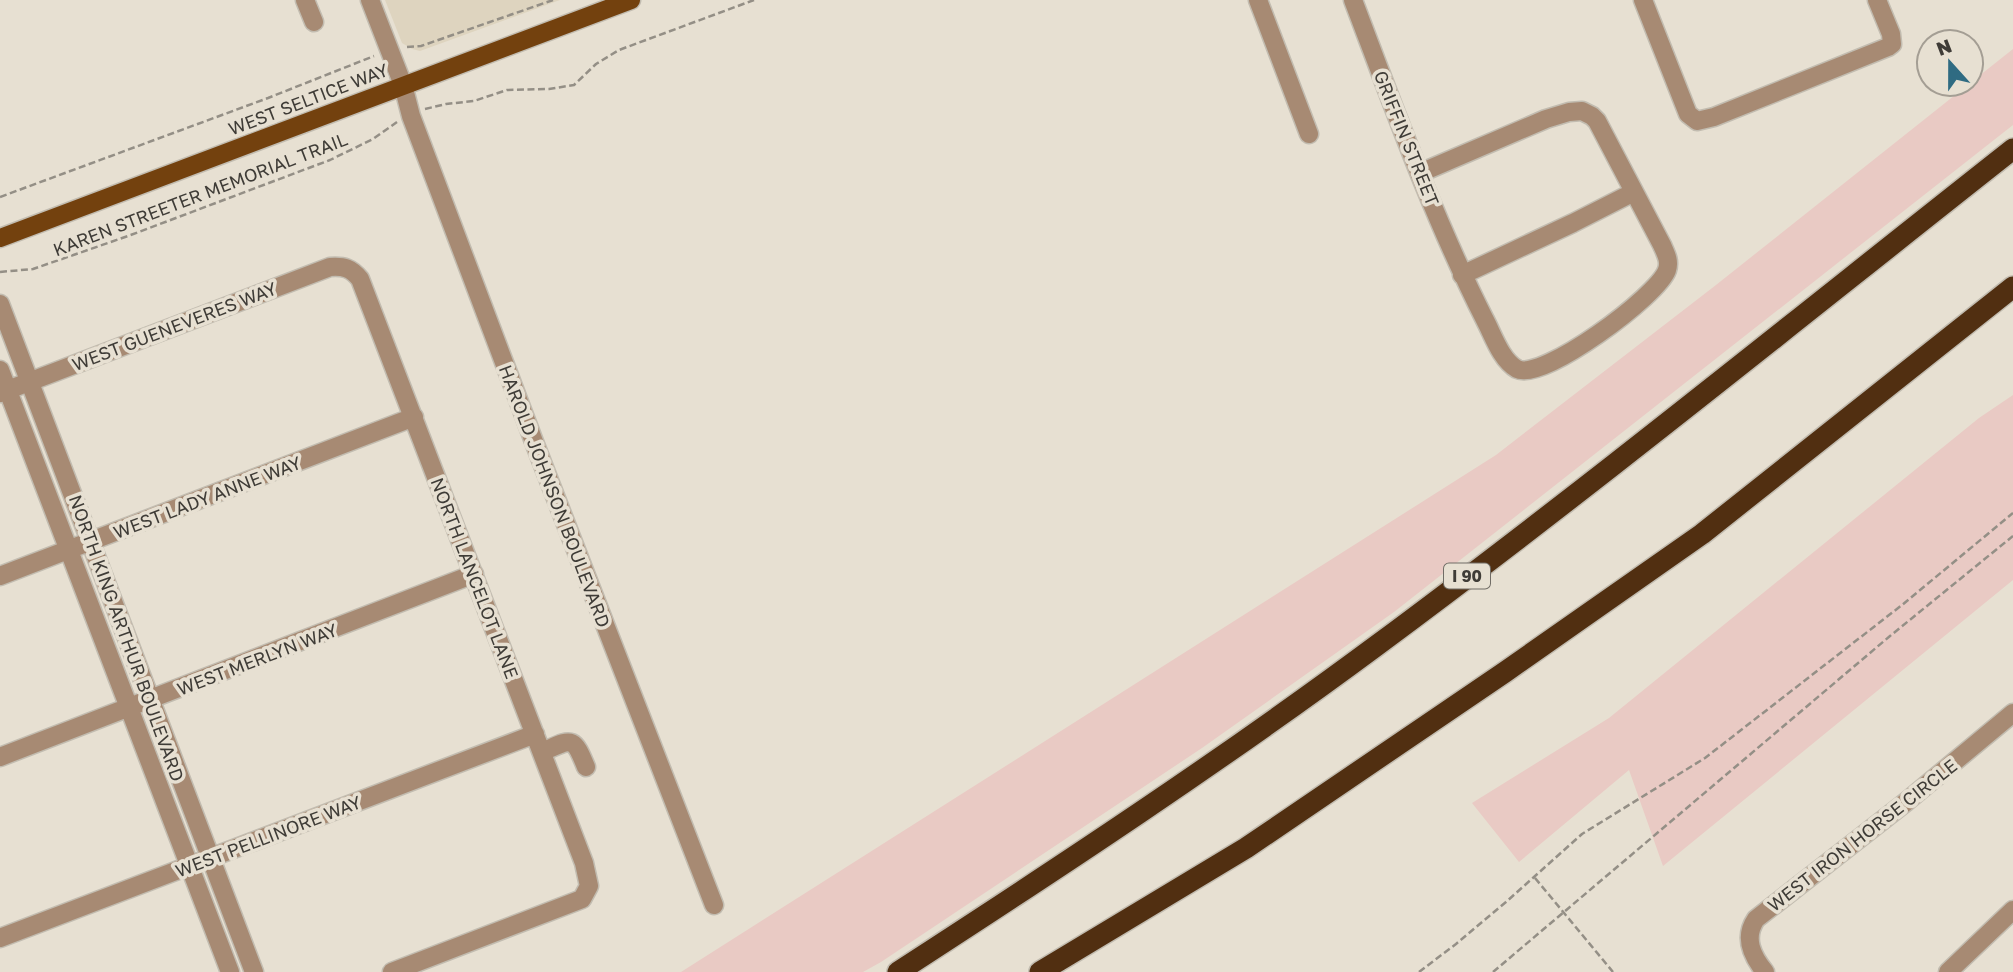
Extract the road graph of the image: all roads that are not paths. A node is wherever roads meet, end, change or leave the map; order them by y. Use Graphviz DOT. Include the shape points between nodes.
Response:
graph roads {
  1 [pos="305,0"];
  2 [pos="370,0"];
  3 [pos="631,0"];
  4 [pos="1258,0"];
  5 [pos="1353,0"];
  6 [pos="1643,0"];
  7 [pos="1877,0"];
  8 [pos="314,22"];
  9 [pos="403,85"];
  10 [pos="1309,134"];
  11 [pos="2013,149"];
  12 [pos="1420,173"];
  13 [pos="1634,192"];
  14 [pos="0,238"];
  15 [pos="350,269"];
  16 [pos="1462,275"];
  17 [pos="2013,287"];
  18 [pos="0,304"];
  19 [pos="0,370"];
  20 [pos="30,381"];
  21 [pos="4,391"];
  22 [pos="414,417"];
  23 [pos="92,542"];
  24 [pos="69,550"];
  25 [pos="474,575"];
  26 [pos="0,576"];
  27 [pos="150,701"];
  28 [pos="129,709"];
  29 [pos="2013,713"];
  30 [pos="535,734"];
  31 [pos="542,752"];
  32 [pos="0,757"];
  33 [pos="586,767"];
  34 [pos="209,859"];
  35 [pos="189,866"];
  36 [pos="713,905"];
  37 [pos="2013,910"];
  38 [pos="0,939"];
  39 [pos="230,972"];
  40 [pos="254,972"];
  41 [pos="391,972"];
  42 [pos="898,972"];
  43 [pos="1040,972"];
  44 [pos="1765,972"];
  45 [pos="1948,972"];
  1 -- 8 [label="street"];
  2 -- 9 [label="street, HAROLD JOHNSON BOULEVARD"];
  3 -- 9 [label="main road, WEST SELTICE WAY"];
  4 -- 10 [label="street"];
  5 -- 12 [label="street, GRIFFIN STREET"];
  6 -- 7 [label="street" via="1688,114 1697,121 1885,49 1892,44 1891,34"];
  9 -- 14 [label="main road, WEST SELTICE WAY"];
  9 -- 36 [label="street, HAROLD JOHNSON BOULEVARD" via="531,435"];
  11 -- 42 [label="highway, I 90" via="1377,645 1138,816"];
  12 -- 13 [label="street, GRIFFIN STREET" via="1546,119 1582,111 1597,121"];
  12 -- 16 [label="street, GRIFFIN STREET"];
  13 -- 16 [label="street"];
  13 -- 16 [label="street, GRIFFIN STREET" via="1669,260 1667,270 1651,293 1569,354 1545,366 1517,369 1505,358"];
  15 -- 20 [label="street, WEST GUENEVERES WAY" via="341,266 317,271"];
  15 -- 22 [label="street, NORTH LANCELOT LANE" via="360,279"];
  17 -- 43 [label="highway" via="1702,534 1246,848"];
  18 -- 20 [label="street, NORTH KING ARTHUR BOULEVARD"];
  19 -- 21 [label="street, NORTH KING ARTHUR BOULEVARD"];
  20 -- 21 [label="street, WEST GUENEVERES WAY"];
  20 -- 23 [label="street, NORTH KING ARTHUR BOULEVARD"];
  21 -- 24 [label="street, NORTH KING ARTHUR BOULEVARD"];
  22 -- 23 [label="street, WEST LADY ANNE WAY"];
  22 -- 25 [label="street, NORTH LANCELOT LANE"];
  23 -- 24 [label="street, WEST LADY ANNE WAY"];
  23 -- 27 [label="street, NORTH KING ARTHUR BOULEVARD"];
  24 -- 26 [label="street, WEST LADY ANNE WAY"];
  24 -- 28 [label="street, NORTH KING ARTHUR BOULEVARD"];
  25 -- 27 [label="street, WEST MERLYN WAY"];
  25 -- 30 [label="street, NORTH LANCELOT LANE"];
  27 -- 28 [label="street, WEST MERLYN WAY"];
  27 -- 34 [label="street, NORTH KING ARTHUR BOULEVARD"];
  28 -- 32 [label="street, WEST MERLYN WAY"];
  28 -- 35 [label="street, NORTH KING ARTHUR BOULEVARD"];
  29 -- 44 [label="street, WEST IRON HORSE CIRCLE" via="1756,919 1749,938"];
  30 -- 31 [label="street, NORTH LANCELOT LANE"];
  30 -- 34 [label="street, WEST PELLINORE WAY"];
  31 -- 33 [label="street" via="571,742 578,746"];
  31 -- 41 [label="street, NORTH LANCELOT LANE" via="588,875 588,891 582,899"];
  34 -- 35 [label="street, WEST PELLINORE WAY"];
  34 -- 40 [label="street, NORTH KING ARTHUR BOULEVARD"];
  35 -- 38 [label="street, WEST PELLINORE WAY"];
  35 -- 39 [label="street, NORTH KING ARTHUR BOULEVARD"];
  37 -- 45 [label="street"];
}
